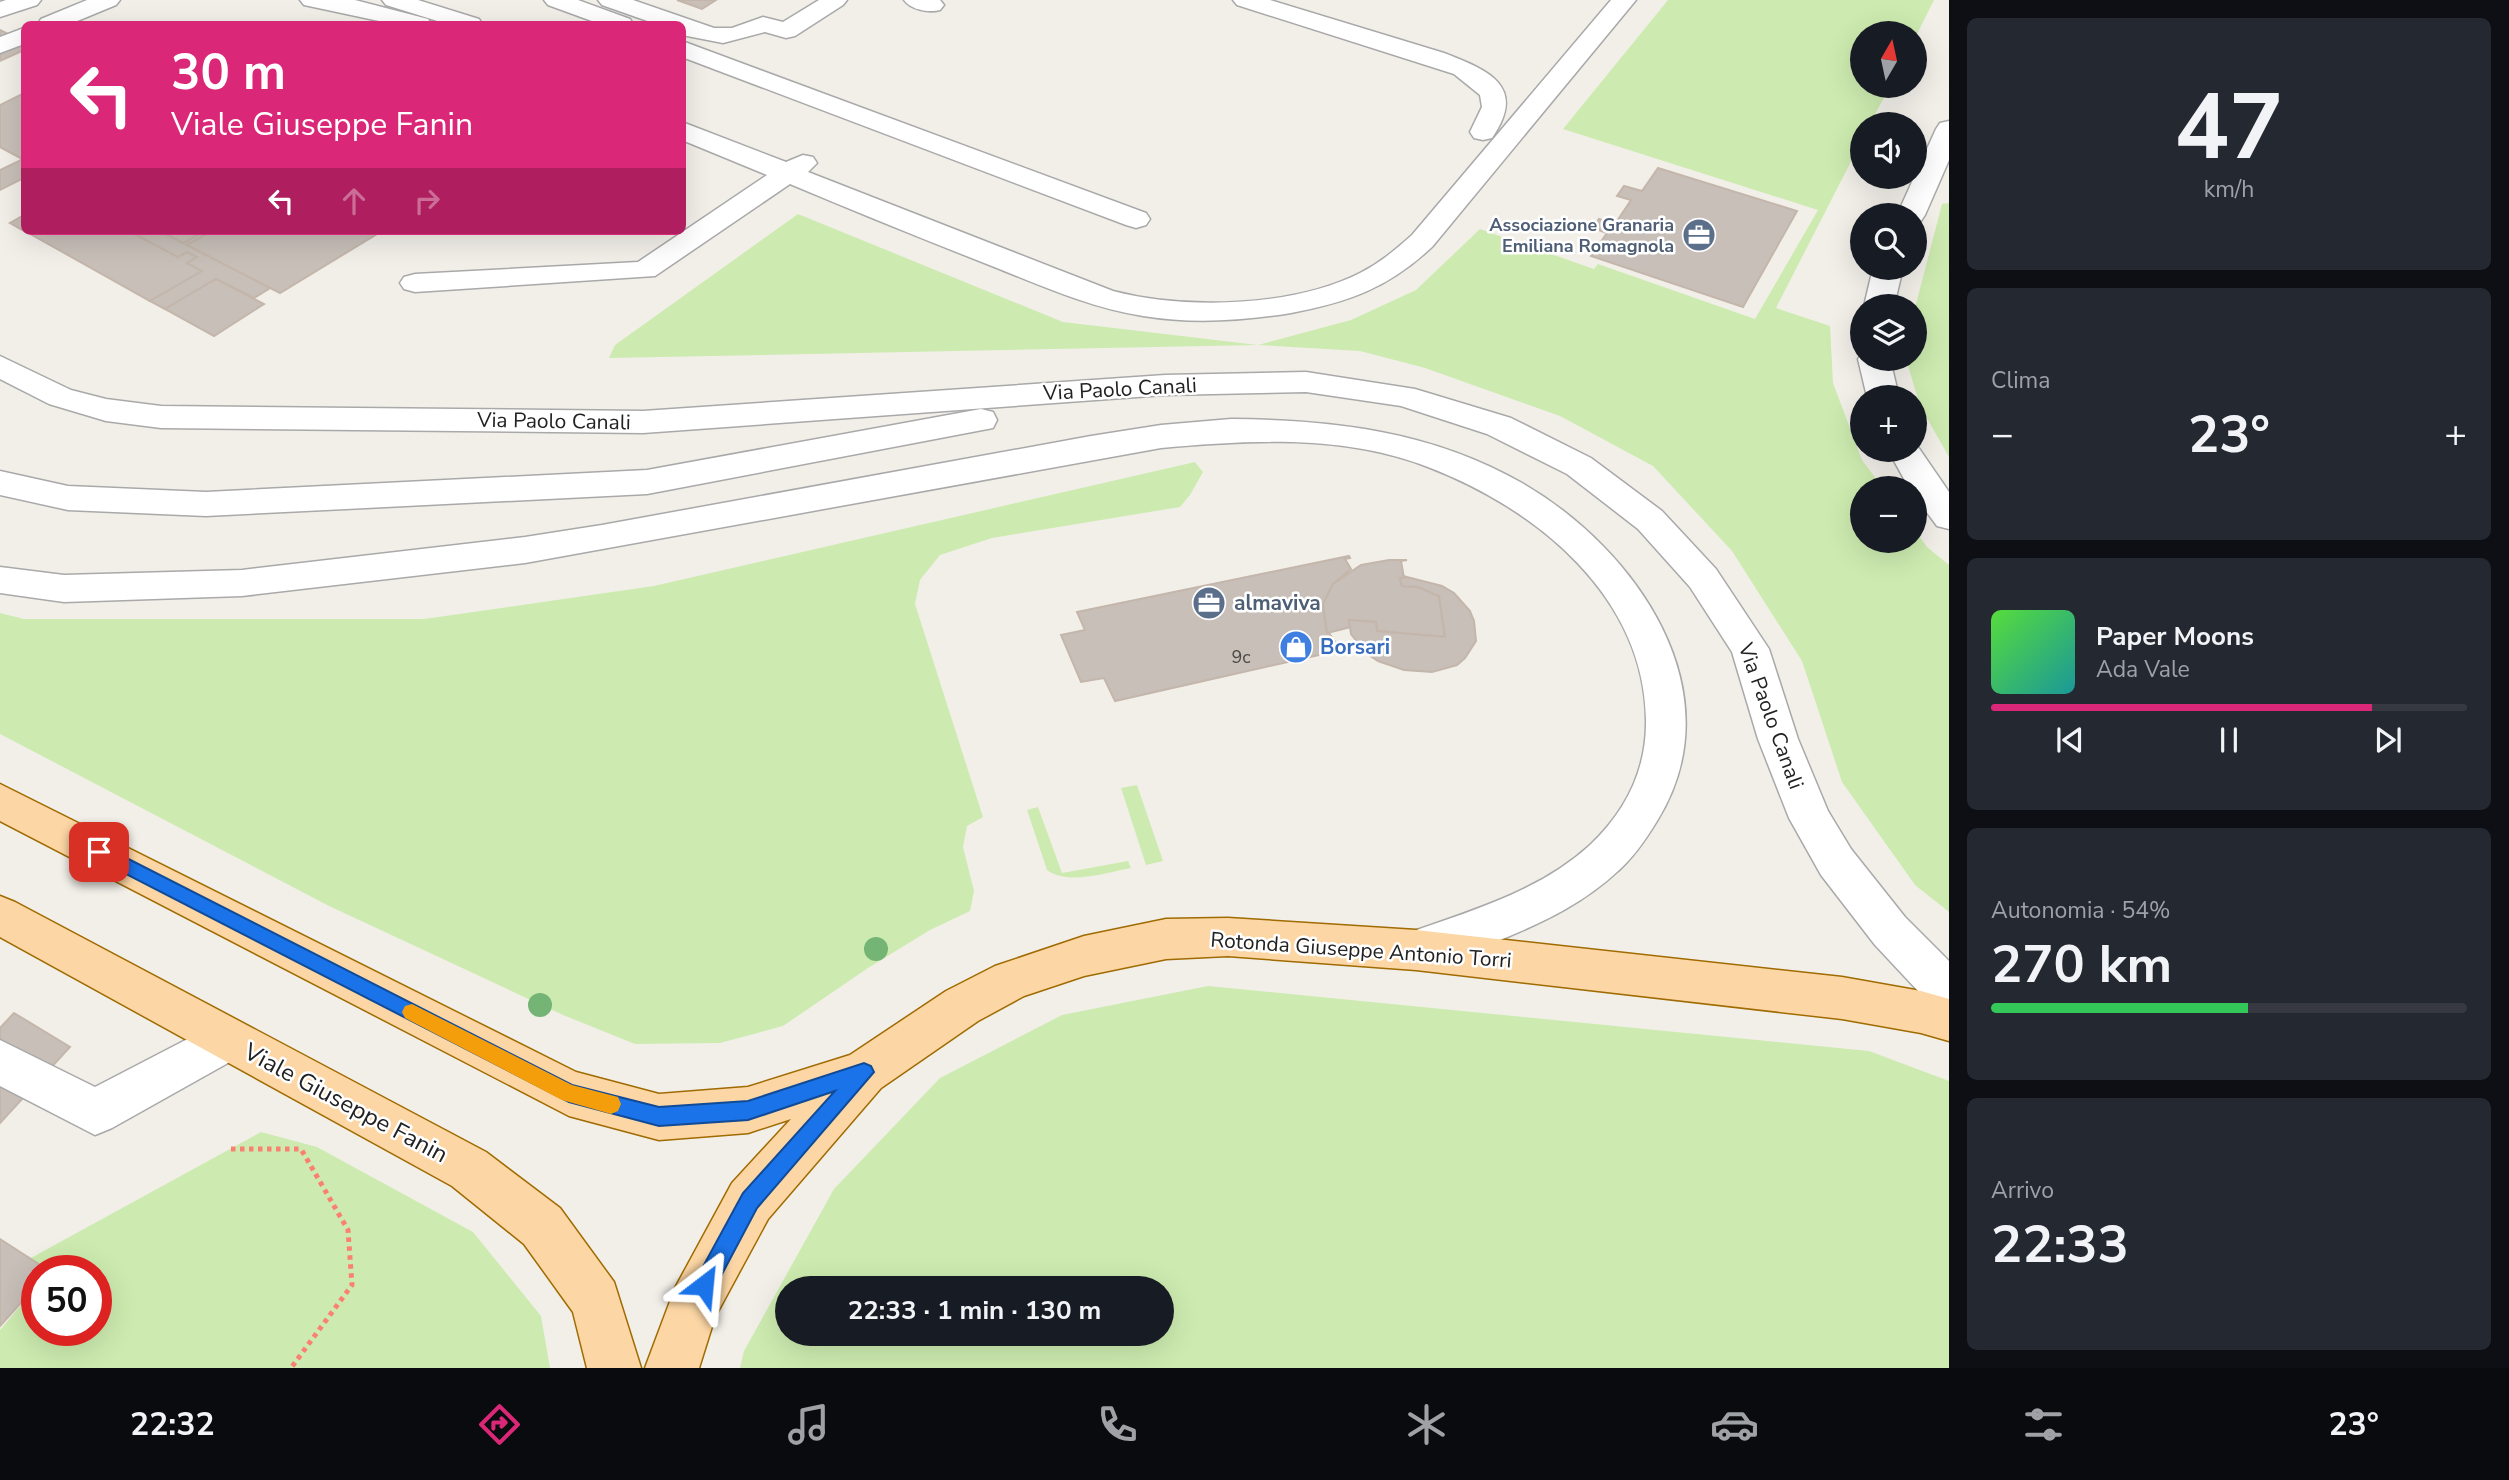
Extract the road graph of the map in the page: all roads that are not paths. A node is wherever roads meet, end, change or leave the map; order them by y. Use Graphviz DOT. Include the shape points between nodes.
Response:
graph roads {
  1 [pos="29,0"];
  2 [pos="108,0"];
  3 [pos="312,0"];
  4 [pos="394,0"];
  5 [pos="556,0"];
  6 [pos="610,0"];
  7 [pos="835,0"];
  8 [pos="1245,0"];
  9 [pos="1624,0"];
  10 [pos="344,3"];
  11 [pos="0,10"];
  12 [pos="57,21"];
  13 [pos="408,21"];
  14 [pos="460,21"];
  15 [pos="613,21"];
  16 [pos="669,21"];
  17 [pos="1576,22"];
  18 [pos="686,28"];
  19 [pos="21,36"];
  20 [pos="0,46"];
  21 [pos="686,50"];
  22 [pos="686,111"];
  23 [pos="1949,129"];
  24 [pos="686,131"];
  25 [pos="1483,132"];
  26 [pos="798,166"];
  27 [pos="1916,203"];
  28 [pos="1136,219"];
  29 [pos="415,283"];
  30 [pos="0,366"];
  31 [pos="1165,385"];
  32 [pos="1910,462"];
  33 [pos="0,483"];
  34 [pos="1949,517"];
  35 [pos="0,580"];
  36 [pos="0,801"];
  37 [pos="0,915"];
  38 [pos="1416,950"];
  39 [pos="1949,992"];
  40 [pos="1949,1020"];
  41 [pos="228,1039"];
  42 [pos="0,1062"];
  43 [pos="864,1072"];
  44 [pos="614,1368"];
  45 [pos="672,1368"];
  1 -- 11 [label="street"];
  2 -- 12 [label="street"];
  3 -- 10 [label="street"];
  4 -- 14 [label="street"];
  5 -- 15 [label="street"];
  6 -- 16 [label="street"];
  7 -- 18 [label="street" via="786,31 763,24 721,38"];
  8 -- 25 [label="street" via="1464,69 1493,92 1495,107"];
  9 -- 26 [label="street" via="1422,241 1393,267 1351,288 1311,300 1242,310 1192,311 1101,297"];
  10 -- 13 [label="street"];
  17 -- 25 [label="street"];
  19 -- 20 [label="street"];
  21 -- 28 [label="street"];
  22 -- 26 [label="street"];
  23 -- 27 [label="street"];
  24 -- 26 [label="street"];
  25 -- 26 [label="street" via="1385,250 1328,278 1227,296 1161,292 1119,282"];
  26 -- 29 [label="street" via="645,270"];
  30 -- 31 [label="street, Via Paolo Canali" via="60,397 106,410 161,417 643,422"];
  31 -- 33 [label="street" via="647,482 206,504 68,498"];
  31 -- 39 [label="street, Via Paolo Canali" via="1306,382 1404,396 1499,426 1579,466 1650,520 1703,578 1750,649 1810,818 1836,862 1890,931"];
  32 -- 34 [label="street"];
  35 -- 38 [label="street" via="54,588 240,583 595,540 1166,434 1297,430 1398,445 1445,460 1523,499 1600,564 1637,615 1650,644 1666,723 1662,767 1654,790 1619,846 1544,902"];
  36 -- 43 [label="main road" via="569,1093 659,1117 748,1110"];
  37 -- 41 [label="main road, Viale Giuseppe Fanin"];
  38 -- 40 [label="main road, Rotonda Giuseppe Antonio Torri" via="1842,998"];
  38 -- 43 [label="main road, Rotonda Giuseppe Antonio Torri" via="1228,937 1166,939 1084,956 1011,980 962,1006"];
  41 -- 42 [label="street" via="95,1112"];
  41 -- 44 [label="main road, Viale Giuseppe Fanin" via="469,1169 542,1226 596,1300"];
  43 -- 45 [label="main road, Rotonda Giuseppe Antonio Torri" via="750,1200 693,1306"];
}
